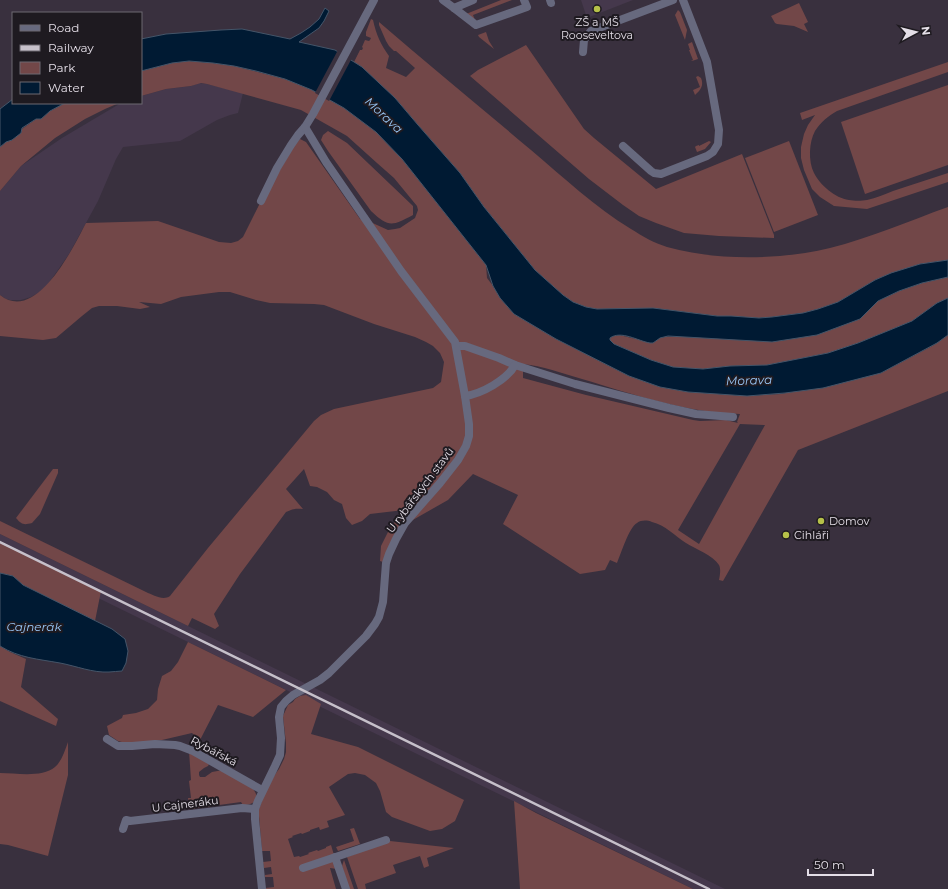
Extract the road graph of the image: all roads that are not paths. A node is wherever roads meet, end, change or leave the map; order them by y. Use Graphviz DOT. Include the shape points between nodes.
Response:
graph roads {
  1 [pos="374,0"];
  2 [pos="443,0"];
  3 [pos="473,0"];
  4 [pos="673,0"];
  5 [pos="683,0"];
  6 [pos="525,4"];
  7 [pos="454,8"];
  8 [pos="583,52"];
  9 [pos="305,127"];
  10 [pos="623,146"];
  11 [pos="261,201"];
  12 [pos="457,346"];
  13 [pos="515,365"];
  14 [pos="465,396"];
  15 [pos="733,417"];
  16 [pos="106,739"];
  17 [pos="262,790"];
  18 [pos="255,809"];
  19 [pos="123,829"];
  20 [pos="386,840"];
  21 [pos="335,857"];
  22 [pos="303,868"];
  23 [pos="262,889"];
  24 [pos="346,889"];
  1 -- 9 [label="street"];
  2 -- 7 [label="street"];
  3 -- 7 [label="street"];
  4 -- 8 [label="street" via="591,31 584,40"];
  5 -- 10 [label="street" via="706,62 719,130 718,144 707,156 659,174 651,172"];
  6 -- 7 [label="street" via="476,25"];
  9 -- 11 [label="street" via="277,168"];
  9 -- 12 [label="street, U rybářských stavů" via="400,271"];
  12 -- 13 [label="street" via="465,346"];
  12 -- 14 [label="street, U rybářských stavů"];
  13 -- 14 [label="street" via="494,384"];
  13 -- 15 [label="street" via="575,384 669,408 696,414"];
  14 -- 17 [label="street, U rybářských stavů" via="469,424 466,446 458,460 405,523 396,538 386,563 383,602 379,617 366,636 329,673 283,704 278,717 280,755"];
  16 -- 17 [label="street, Rybářská" via="118,746 180,746"];
  17 -- 18 [label="street, U rybářských stavů"];
  18 -- 19 [label="street, U Cajneráku" via="242,808 126,820"];
  18 -- 23 [label="street"];
  20 -- 21 [label="street"];
  21 -- 22 [label="street"];
  21 -- 24 [label="street"];
}
